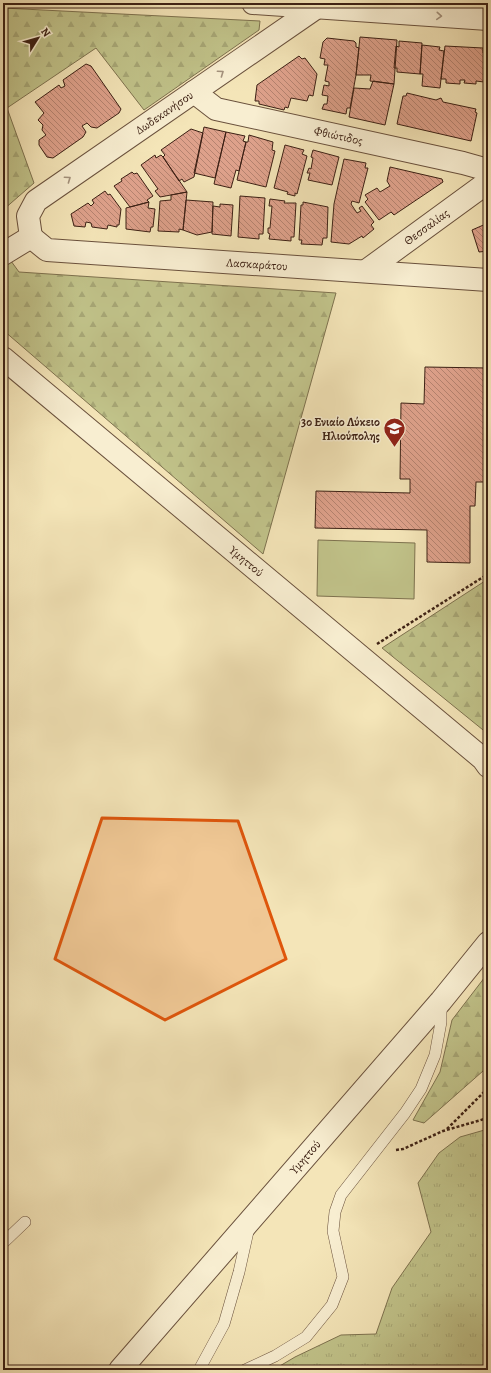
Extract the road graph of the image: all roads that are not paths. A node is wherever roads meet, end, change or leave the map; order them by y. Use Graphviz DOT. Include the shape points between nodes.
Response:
graph roads {
  1 [pos="253,3"];
  2 [pos="320,5"];
  3 [pos="488,20"];
  4 [pos="194,92"];
  5 [pos="488,170"];
  6 [pos="488,182"];
  7 [pos="31,237"];
  8 [pos="3,254"];
  9 [pos="366,271"];
  10 [pos="488,280"];
  11 [pos="3,358"];
  12 [pos="488,766"];
  13 [pos="488,943"];
  14 [pos="441,1001"];
  15 [pos="251,1219"];
  16 [pos="25,1222"];
  17 [pos="3,1243"];
  18 [pos="120,1370"];
  19 [pos="199,1370"];
  20 [pos="245,1370"];
  1 -- 2 [label="street"];
  2 -- 3 [label="street, one-way"];
  4 -- 2 [label="street, Δωδεκανήσου, one-way"];
  4 -- 5 [label="street, Φθιώτιδος" via="216,109"];
  7 -- 4 [label="street, Δωδεκανήσου, one-way" via="28,216 36,201"];
  6 -- 9 [label="street, Θεσσαλίας"];
  7 -- 8 [label="street"];
  7 -- 9 [label="street, Λασκαράτου" via="47,250"];
  9 -- 10 [label="street, Λασκαράτου"];
  11 -- 12 [label="street, Υμηττού"];
  13 -- 14 [label="street, Υμηττού"];
  14 -- 15 [label="street, Υμηττού"];
  14 -- 20 [label="lane" via="441,1022 435,1055 420,1089 341,1195 335,1212 333,1231 343,1277 332,1305 306,1337"];
  15 -- 18 [label="street, Υμηττού"];
  15 -- 19 [label="lane" via="224,1324"];
  16 -- 17 [label="lane"];
}
